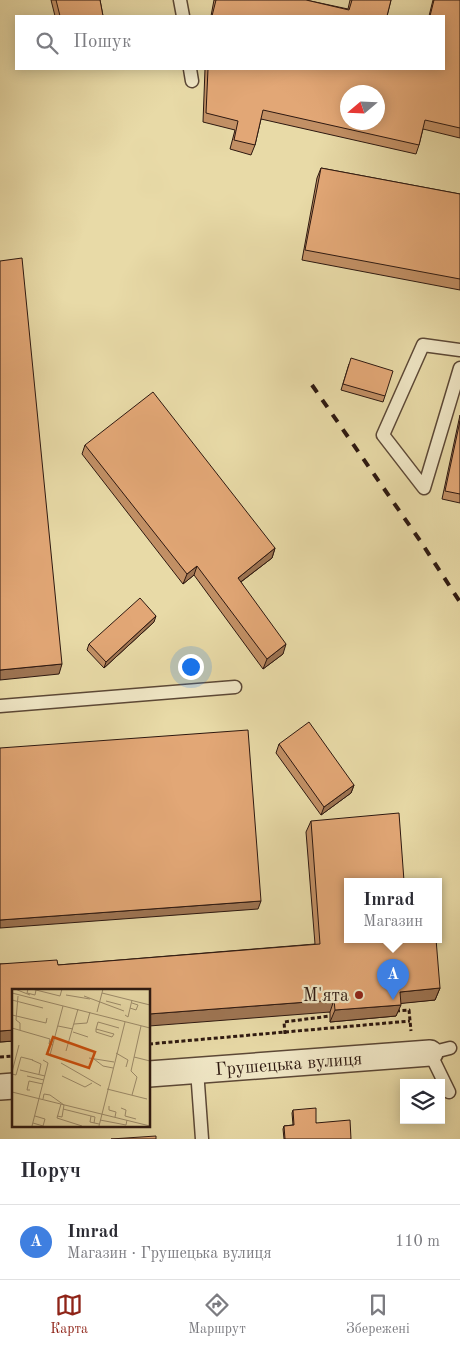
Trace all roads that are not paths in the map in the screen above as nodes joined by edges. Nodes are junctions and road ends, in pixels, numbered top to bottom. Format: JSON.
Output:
{"nodes":[{"id":1,"x":180,"y":0,"type":"edge"},
{"id":2,"x":182,"y":15,"type":"edge"},
{"id":3,"x":460,"y":350,"type":"edge"},
{"id":4,"x":460,"y":368,"type":"edge"},
{"id":5,"x":235,"y":687,"type":"dead end"},
{"id":6,"x":0,"y":706,"type":"edge"},
{"id":7,"x":440,"y":1050,"type":"joint"},
{"id":8,"x":197,"y":1070,"type":"junction"},
{"id":9,"x":150,"y":1074,"type":"edge"},
{"id":10,"x":449,"y":1092,"type":"dead end"},
{"id":11,"x":202,"y":1139,"type":"edge"}],
"edges":[{"from":1,"to":2,"type":"lane"},
{"from":3,"to":4,"type":"lane"},
{"from":5,"to":6,"type":"lane"},
{"from":7,"to":8,"type":"street","name":"Грушецька вулиця"},
{"from":7,"to":10,"type":"lane"},
{"from":8,"to":9,"type":"street","name":"Грушецька вулиця"},
{"from":8,"to":11,"type":"lane"}]}
